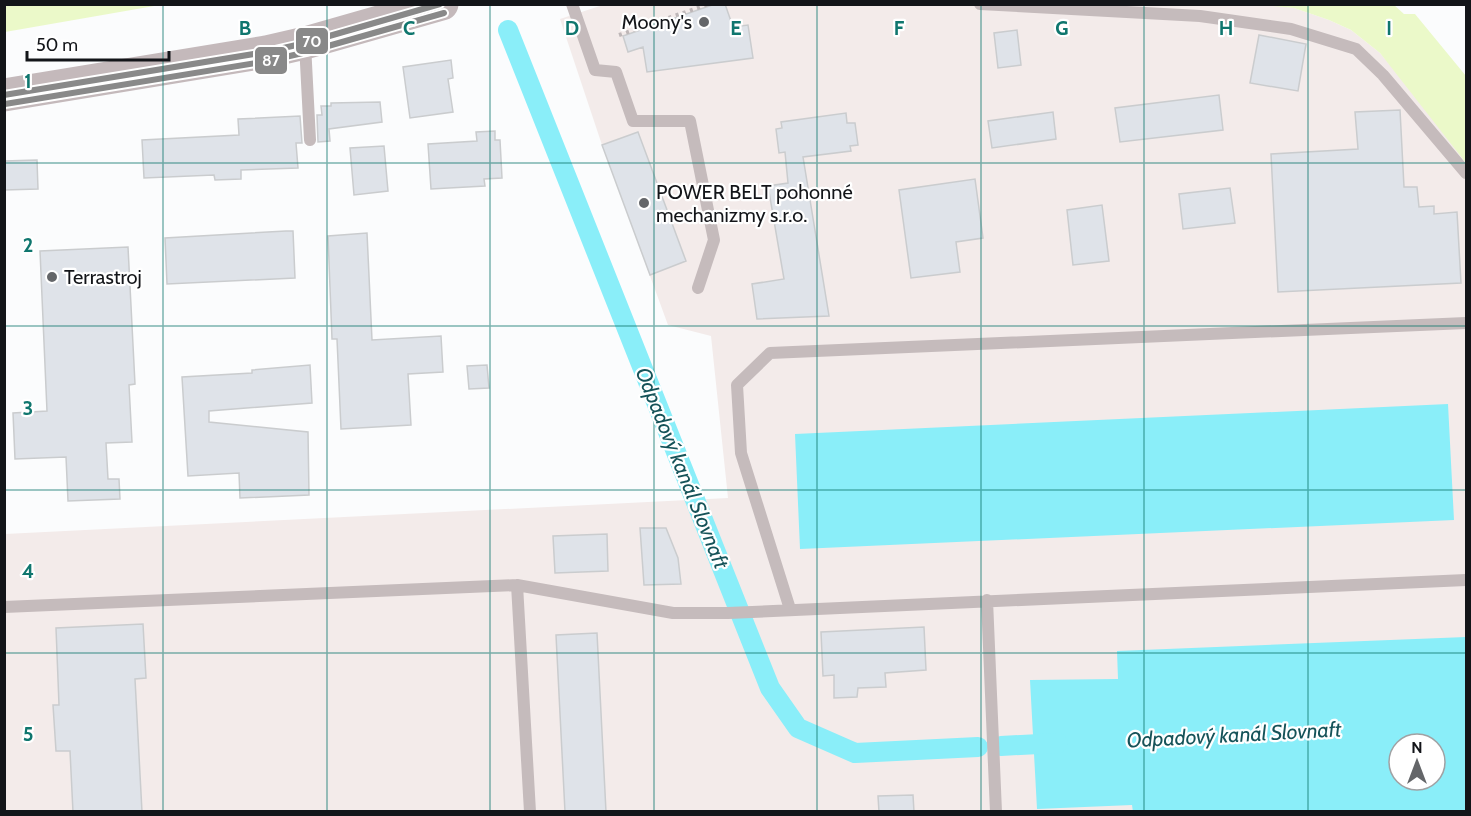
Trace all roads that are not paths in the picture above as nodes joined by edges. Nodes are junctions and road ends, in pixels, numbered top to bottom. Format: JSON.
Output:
{"nodes":[{"id":1,"x":442,"y":4,"type":"edge"},
{"id":2,"x":572,"y":4,"type":"edge"},
{"id":3,"x":980,"y":4,"type":"edge"},
{"id":4,"x":305,"y":43,"type":"junction"},
{"id":5,"x":4,"y":95,"type":"edge"},
{"id":6,"x":310,"y":140,"type":"dead end"},
{"id":7,"x":1467,"y":173,"type":"edge"},
{"id":8,"x":698,"y":288,"type":"dead end"},
{"id":9,"x":1467,"y":323,"type":"edge"},
{"id":10,"x":1467,"y":580,"type":"edge"},
{"id":11,"x":517,"y":585,"type":"junction"},
{"id":12,"x":987,"y":600,"type":"junction"},
{"id":13,"x":4,"y":607,"type":"edge"},
{"id":14,"x":790,"y":609,"type":"junction"},
{"id":15,"x":530,"y":812,"type":"edge"},
{"id":16,"x":996,"y":812,"type":"edge"}],
"edges":[{"from":1,"to":4,"type":"main road"},
{"from":2,"to":8,"type":"lane"},
{"from":3,"to":7,"type":"lane"},
{"from":4,"to":5,"type":"main road"},
{"from":4,"to":6,"type":"lane"},
{"from":9,"to":14,"type":"lane"},
{"from":10,"to":12,"type":"lane"},
{"from":11,"to":13,"type":"lane"},
{"from":11,"to":14,"type":"lane"},
{"from":11,"to":15,"type":"lane"},
{"from":12,"to":14,"type":"lane"},
{"from":12,"to":16,"type":"lane"}]}
